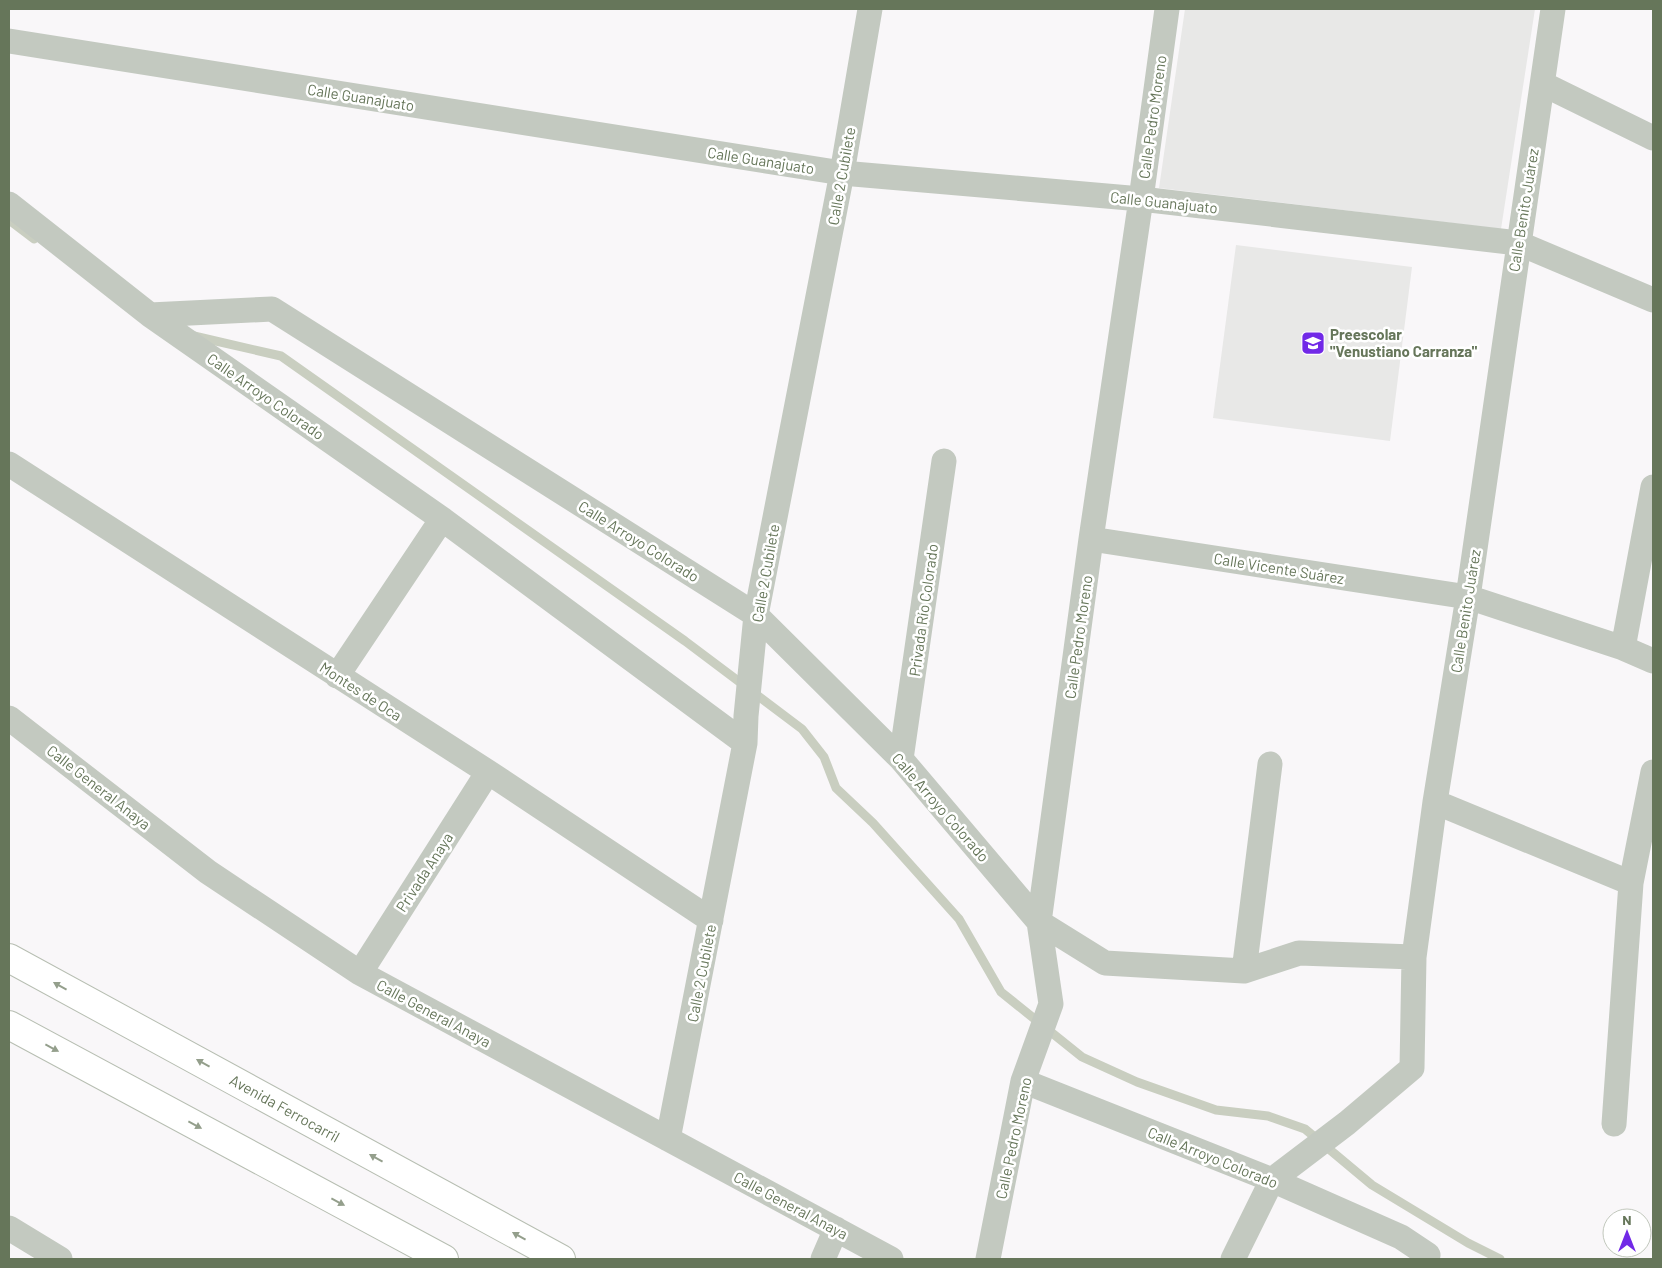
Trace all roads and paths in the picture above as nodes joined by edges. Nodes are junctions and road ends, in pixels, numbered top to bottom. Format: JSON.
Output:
{"nodes":[{"id":1,"x":870,"y":9,"type":"edge"},
{"id":2,"x":1167,"y":9,"type":"edge"},
{"id":3,"x":1553,"y":9,"type":"edge"},
{"id":4,"x":9,"y":41,"type":"edge"},
{"id":5,"x":1543,"y":84,"type":"junction"},
{"id":6,"x":1653,"y":138,"type":"edge"},
{"id":7,"x":842,"y":173,"type":"junction"},
{"id":8,"x":1141,"y":199,"type":"junction"},
{"id":9,"x":9,"y":204,"type":"edge"},
{"id":10,"x":1518,"y":243,"type":"junction"},
{"id":11,"x":1653,"y":300,"type":"edge"},
{"id":12,"x":150,"y":316,"type":"junction"},
{"id":13,"x":944,"y":461,"type":"dead end"},
{"id":14,"x":9,"y":464,"type":"edge"},
{"id":15,"x":1653,"y":487,"type":"edge"},
{"id":16,"x":442,"y":519,"type":"junction"},
{"id":17,"x":1091,"y":539,"type":"junction"},
{"id":18,"x":1468,"y":598,"type":"junction"},
{"id":19,"x":756,"y":615,"type":"junction"},
{"id":20,"x":1623,"y":648,"type":"junction"},
{"id":21,"x":1653,"y":661,"type":"edge"},
{"id":22,"x":337,"y":676,"type":"junction"},
{"id":23,"x":9,"y":718,"type":"edge"},
{"id":24,"x":745,"y":743,"type":"junction"},
{"id":25,"x":901,"y":758,"type":"junction"},
{"id":26,"x":1270,"y":764,"type":"dead end"},
{"id":27,"x":488,"y":772,"type":"junction"},
{"id":28,"x":1653,"y":772,"type":"edge"},
{"id":29,"x":1435,"y":802,"type":"junction"},
{"id":30,"x":1631,"y":883,"type":"junction"},
{"id":31,"x":712,"y":920,"type":"junction"},
{"id":32,"x":1040,"y":922,"type":"junction"},
{"id":33,"x":1414,"y":957,"type":"junction"},
{"id":34,"x":9,"y":958,"type":"edge"},
{"id":35,"x":1244,"y":971,"type":"junction"},
{"id":36,"x":360,"y":972,"type":"junction"},
{"id":37,"x":9,"y":1025,"type":"edge"},
{"id":38,"x":1023,"y":1081,"type":"junction"},
{"id":39,"x":1614,"y":1124,"type":"dead end"},
{"id":40,"x":668,"y":1139,"type":"junction"},
{"id":41,"x":1272,"y":1180,"type":"junction"},
{"id":42,"x":9,"y":1228,"type":"edge"},
{"id":43,"x":836,"y":1230,"type":"junction"},
{"id":44,"x":1430,"y":1258,"type":"edge"},
{"id":45,"x":60,"y":1259,"type":"edge"},
{"id":46,"x":444,"y":1259,"type":"edge"},
{"id":47,"x":562,"y":1259,"type":"edge"},
{"id":48,"x":823,"y":1259,"type":"edge"},
{"id":49,"x":891,"y":1259,"type":"edge"},
{"id":50,"x":988,"y":1259,"type":"edge"},
{"id":51,"x":1233,"y":1259,"type":"edge"}],
"edges":[{"from":1,"to":7,"type":"street","name":"Calle 2 Cubilete"},
{"from":2,"to":8,"type":"street","name":"Calle Pedro Moreno"},
{"from":3,"to":5,"type":"street","name":"Calle Benito Juárez"},
{"from":4,"to":7,"type":"street","name":"Calle Guanajuato"},
{"from":5,"to":6,"type":"street"},
{"from":5,"to":10,"type":"street","name":"Calle Benito Juárez"},
{"from":7,"to":8,"type":"street","name":"Calle Guanajuato"},
{"from":7,"to":19,"type":"street","name":"Calle 2 Cubilete"},
{"from":8,"to":10,"type":"street","name":"Calle Guanajuato"},
{"from":8,"to":17,"type":"street","name":"Calle Pedro Moreno"},
{"from":9,"to":12,"type":"street","name":"Calle Arroyo Colorado"},
{"from":10,"to":11,"type":"street","name":"Calle Guanajuato"},
{"from":10,"to":18,"type":"street","name":"Calle Benito Juárez"},
{"from":12,"to":16,"type":"street","name":"Calle Arroyo Colorado"},
{"from":12,"to":19,"type":"street","name":"Calle Arroyo Colorado"},
{"from":13,"to":25,"type":"street","name":"Privada Río Colorado"},
{"from":14,"to":22,"type":"street","name":"Montes de Oca"},
{"from":15,"to":20,"type":"street"},
{"from":16,"to":22,"type":"street"},
{"from":16,"to":24,"type":"street","name":"Calle Arroyo Colorado"},
{"from":17,"to":18,"type":"street","name":"Calle Vicente Suárez"},
{"from":17,"to":32,"type":"street","name":"Calle Pedro Moreno"},
{"from":18,"to":20,"type":"street","name":"Calle Vicente Suárez"},
{"from":18,"to":29,"type":"street","name":"Calle Benito Juárez"},
{"from":19,"to":24,"type":"street","name":"Calle 2 Cubilete"},
{"from":19,"to":25,"type":"street","name":"Calle Arroyo Colorado"},
{"from":20,"to":21,"type":"street","name":"Calle Vicente Suárez"},
{"from":22,"to":27,"type":"street","name":"Montes de Oca"},
{"from":23,"to":36,"type":"street","name":"Calle General Anaya"},
{"from":24,"to":31,"type":"street","name":"Calle 2 Cubilete"},
{"from":25,"to":32,"type":"street","name":"Calle Arroyo Colorado"},
{"from":26,"to":35,"type":"street"},
{"from":27,"to":31,"type":"street","name":"Montes de Oca"},
{"from":27,"to":36,"type":"street","name":"Privada Anaya"},
{"from":28,"to":30,"type":"street"},
{"from":29,"to":30,"type":"street"},
{"from":29,"to":33,"type":"street","name":"Calle Benito Juárez"},
{"from":30,"to":39,"type":"street"},
{"from":31,"to":40,"type":"street","name":"Calle 2 Cubilete"},
{"from":32,"to":35,"type":"street","name":"Calle Arroyo Colorado"},
{"from":32,"to":38,"type":"street","name":"Calle Pedro Moreno"},
{"from":33,"to":35,"type":"street"},
{"from":33,"to":41,"type":"street","name":"Calle Benito Juárez"},
{"from":47,"to":34,"type":"street","name":"Avenida Ferrocarril","one_way":true},
{"from":36,"to":40,"type":"street","name":"Calle General Anaya"},
{"from":37,"to":46,"type":"street","one_way":true},
{"from":38,"to":41,"type":"street","name":"Calle Arroyo Colorado"},
{"from":38,"to":50,"type":"street","name":"Calle Pedro Moreno"},
{"from":40,"to":43,"type":"street","name":"Calle General Anaya"},
{"from":41,"to":44,"type":"street","name":"Calle Arroyo Colorado"},
{"from":41,"to":51,"type":"street"},
{"from":42,"to":45,"type":"street"},
{"from":43,"to":48,"type":"street"},
{"from":43,"to":49,"type":"street","name":"Calle General Anaya"}]}
